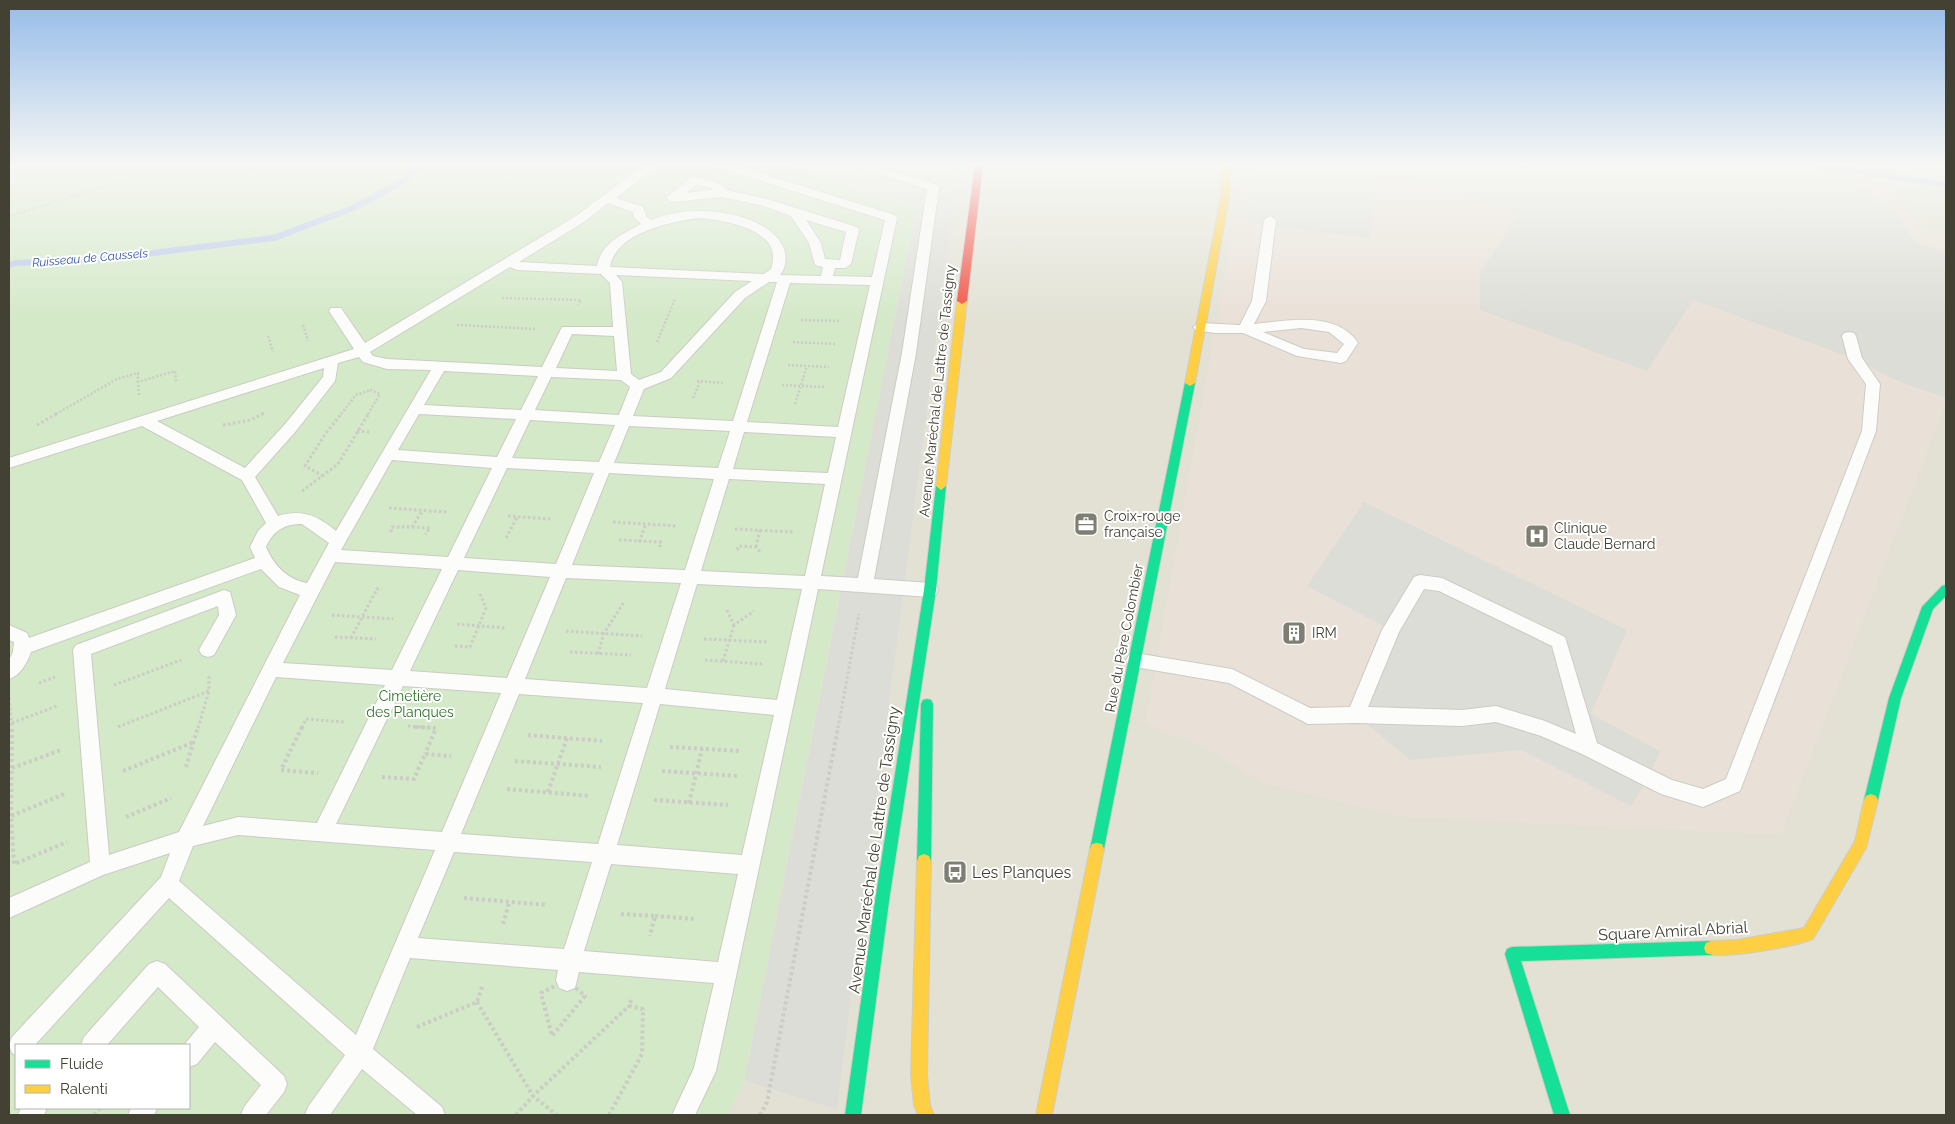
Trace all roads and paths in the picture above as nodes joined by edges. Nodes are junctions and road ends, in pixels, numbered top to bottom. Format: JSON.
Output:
{"nodes":[{"id":1,"x":582,"y":217,"type":"edge"},
{"id":2,"x":641,"y":217,"type":"edge"},
{"id":3,"x":677,"y":217,"type":"edge"},
{"id":4,"x":728,"y":217,"type":"edge"},
{"id":5,"x":745,"y":217,"type":"edge"},
{"id":6,"x":798,"y":217,"type":"edge"},
{"id":7,"x":810,"y":217,"type":"edge"},
{"id":8,"x":889,"y":217,"type":"edge"},
{"id":9,"x":929,"y":217,"type":"edge"},
{"id":10,"x":971,"y":217,"type":"edge"},
{"id":11,"x":1221,"y":217,"type":"edge"},
{"id":12,"x":1270,"y":220,"type":"dead end"},
{"id":13,"x":741,"y":221,"type":"junction"},
{"id":14,"x":649,"y":225,"type":"junction"},
{"id":15,"x":510,"y":262,"type":"junction"},
{"id":16,"x":830,"y":264,"type":"junction"},
{"id":17,"x":603,"y":269,"type":"junction"},
{"id":18,"x":686,"y":273,"type":"junction"},
{"id":19,"x":764,"y":278,"type":"junction"},
{"id":20,"x":785,"y":278,"type":"junction"},
{"id":21,"x":826,"y":279,"type":"junction"},
{"id":22,"x":877,"y":281,"type":"junction"},
{"id":23,"x":464,"y":289,"type":"junction"},
{"id":24,"x":775,"y":309,"type":"junction"},
{"id":25,"x":336,"y":311,"type":"dead end"},
{"id":26,"x":844,"y":322,"type":"dead end"},
{"id":27,"x":1200,"y":327,"type":"junction"},
{"id":28,"x":1245,"y":329,"type":"junction"},
{"id":29,"x":567,"y":330,"type":"junction"},
{"id":30,"x":620,"y":332,"type":"junction"},
{"id":31,"x":1849,"y":336,"type":"dead end"},
{"id":32,"x":362,"y":351,"type":"junction"},
{"id":33,"x":331,"y":362,"type":"junction"},
{"id":34,"x":387,"y":364,"type":"junction"},
{"id":35,"x":785,"y":364,"type":"dead end"},
{"id":36,"x":440,"y":366,"type":"junction"},
{"id":37,"x":807,"y":366,"type":"junction"},
{"id":38,"x":830,"y":367,"type":"dead end"},
{"id":39,"x":548,"y":372,"type":"junction"},
{"id":40,"x":631,"y":381,"type":"junction"},
{"id":41,"x":138,"y":382,"type":"dead end"},
{"id":42,"x":700,"y":382,"type":"dead end"},
{"id":43,"x":371,"y":390,"type":"junction"},
{"id":44,"x":693,"y":399,"type":"dead end"},
{"id":45,"x":795,"y":405,"type":"dead end"},
{"id":46,"x":414,"y":409,"type":"junction"},
{"id":47,"x":268,"y":411,"type":"dead end"},
{"id":48,"x":527,"y":415,"type":"junction"},
{"id":49,"x":623,"y":420,"type":"junction"},
{"id":50,"x":144,"y":421,"type":"junction"},
{"id":51,"x":44,"y":426,"type":"dead end"},
{"id":52,"x":218,"y":426,"type":"dead end"},
{"id":53,"x":738,"y":426,"type":"junction"},
{"id":54,"x":844,"y":432,"type":"junction"},
{"id":55,"x":388,"y":454,"type":"junction"},
{"id":56,"x":503,"y":462,"type":"junction"},
{"id":57,"x":9,"y":463,"type":"edge"},
{"id":58,"x":604,"y":467,"type":"junction"},
{"id":59,"x":724,"y":474,"type":"junction"},
{"id":60,"x":247,"y":476,"type":"junction"},
{"id":61,"x":323,"y":476,"type":"junction"},
{"id":62,"x":834,"y":479,"type":"junction"},
{"id":63,"x":422,"y":510,"type":"dead end"},
{"id":64,"x":517,"y":516,"type":"dead end"},
{"id":65,"x":272,"y":520,"type":"junction"},
{"id":66,"x":646,"y":524,"type":"dead end"},
{"id":67,"x":412,"y":527,"type":"junction"},
{"id":68,"x":760,"y":530,"type":"dead end"},
{"id":69,"x":423,"y":537,"type":"dead end"},
{"id":70,"x":390,"y":538,"type":"dead end"},
{"id":71,"x":619,"y":540,"type":"dead end"},
{"id":72,"x":505,"y":541,"type":"dead end"},
{"id":73,"x":639,"y":542,"type":"junction"},
{"id":74,"x":756,"y":547,"type":"dead end"},
{"id":75,"x":334,"y":548,"type":"junction"},
{"id":76,"x":658,"y":552,"type":"dead end"},
{"id":77,"x":264,"y":561,"type":"junction"},
{"id":78,"x":453,"y":565,"type":"junction"},
{"id":79,"x":561,"y":571,"type":"junction"},
{"id":80,"x":691,"y":578,"type":"junction"},
{"id":81,"x":811,"y":584,"type":"junction"},
{"id":82,"x":865,"y":585,"type":"junction"},
{"id":83,"x":386,"y":589,"type":"dead end"},
{"id":84,"x":1946,"y":589,"type":"edge"},
{"id":85,"x":311,"y":590,"type":"junction"},
{"id":86,"x":930,"y":590,"type":"junction"},
{"id":87,"x":480,"y":593,"type":"dead end"},
{"id":88,"x":632,"y":602,"type":"dead end"},
{"id":89,"x":727,"y":610,"type":"dead end"},
{"id":90,"x":754,"y":611,"type":"dead end"},
{"id":91,"x":734,"y":625,"type":"junction"},
{"id":92,"x":9,"y":632,"type":"edge"},
{"id":93,"x":335,"y":637,"type":"dead end"},
{"id":94,"x":351,"y":638,"type":"junction"},
{"id":95,"x":376,"y":639,"type":"dead end"},
{"id":96,"x":455,"y":646,"type":"dead end"},
{"id":97,"x":24,"y":647,"type":"junction"},
{"id":98,"x":208,"y":650,"type":"joint"},
{"id":99,"x":570,"y":652,"type":"dead end"},
{"id":100,"x":598,"y":654,"type":"junction"},
{"id":101,"x":631,"y":655,"type":"dead end"},
{"id":102,"x":705,"y":660,"type":"dead end"},
{"id":103,"x":1135,"y":660,"type":"junction"},
{"id":104,"x":723,"y":661,"type":"junction"},
{"id":105,"x":762,"y":664,"type":"dead end"},
{"id":106,"x":83,"y":666,"type":"junction"},
{"id":107,"x":270,"y":669,"type":"junction"},
{"id":108,"x":9,"y":672,"type":"edge"},
{"id":109,"x":397,"y":678,"type":"junction"},
{"id":110,"x":37,"y":684,"type":"dead end"},
{"id":111,"x":513,"y":686,"type":"junction"},
{"id":112,"x":209,"y":691,"type":"junction"},
{"id":113,"x":9,"y":694,"type":"edge"},
{"id":114,"x":654,"y":696,"type":"junction"},
{"id":115,"x":784,"y":708,"type":"junction"},
{"id":116,"x":1356,"y":715,"type":"junction"},
{"id":117,"x":528,"y":735,"type":"dead end"},
{"id":118,"x":567,"y":738,"type":"junction"},
{"id":119,"x":89,"y":739,"type":"junction"},
{"id":120,"x":602,"y":741,"type":"dead end"},
{"id":121,"x":194,"y":742,"type":"dead end"},
{"id":122,"x":660,"y":746,"type":"dead end"},
{"id":123,"x":1589,"y":748,"type":"junction"},
{"id":124,"x":702,"y":749,"type":"junction"},
{"id":125,"x":742,"y":751,"type":"dead end"},
{"id":126,"x":12,"y":768,"type":"junction"},
{"id":127,"x":507,"y":789,"type":"dead end"},
{"id":128,"x":548,"y":792,"type":"junction"},
{"id":129,"x":593,"y":796,"type":"dead end"},
{"id":130,"x":647,"y":800,"type":"dead end"},
{"id":131,"x":689,"y":804,"type":"junction"},
{"id":132,"x":728,"y":805,"type":"dead end"},
{"id":133,"x":11,"y":816,"type":"dead end"},
{"id":134,"x":322,"y":833,"type":"junction"},
{"id":135,"x":186,"y":839,"type":"junction"},
{"id":136,"x":448,"y":842,"type":"junction"},
{"id":137,"x":605,"y":854,"type":"junction"},
{"id":138,"x":750,"y":866,"type":"junction"},
{"id":139,"x":100,"y":867,"type":"junction"},
{"id":140,"x":168,"y":884,"type":"junction"},
{"id":141,"x":464,"y":898,"type":"dead end"},
{"id":142,"x":547,"y":905,"type":"dead end"},
{"id":143,"x":9,"y":908,"type":"edge"},
{"id":144,"x":621,"y":914,"type":"dead end"},
{"id":145,"x":656,"y":916,"type":"junction"},
{"id":146,"x":697,"y":919,"type":"dead end"},
{"id":147,"x":404,"y":947,"type":"junction"},
{"id":148,"x":642,"y":966,"type":"junction"},
{"id":149,"x":569,"y":970,"type":"junction"},
{"id":150,"x":726,"y":973,"type":"junction"},
{"id":151,"x":477,"y":1002,"type":"dead end"},
{"id":152,"x":629,"y":1006,"type":"junction"},
{"id":153,"x":214,"y":1026,"type":"junction"},
{"id":154,"x":21,"y":1044,"type":"edge"},
{"id":155,"x":93,"y":1044,"type":"edge"},
{"id":156,"x":360,"y":1053,"type":"junction"},
{"id":157,"x":190,"y":1055,"type":"edge"},
{"id":158,"x":533,"y":1096,"type":"junction"},
{"id":159,"x":252,"y":1115,"type":"edge"},
{"id":160,"x":316,"y":1115,"type":"edge"},
{"id":161,"x":434,"y":1115,"type":"edge"},
{"id":162,"x":516,"y":1115,"type":"edge"},
{"id":163,"x":557,"y":1115,"type":"edge"},
{"id":164,"x":608,"y":1115,"type":"edge"},
{"id":165,"x":683,"y":1115,"type":"edge"},
{"id":166,"x":760,"y":1115,"type":"edge"},
{"id":167,"x":853,"y":1115,"type":"edge"},
{"id":168,"x":926,"y":1115,"type":"edge"},
{"id":169,"x":1044,"y":1115,"type":"edge"},
{"id":170,"x":1562,"y":1115,"type":"edge"}],
"edges":[{"from":1,"to":15,"type":"lane"},
{"from":2,"to":14,"type":"lane"},
{"from":3,"to":14,"type":"lane"},
{"from":4,"to":13,"type":"lane"},
{"from":5,"to":13,"type":"lane"},
{"from":6,"to":16,"type":"lane"},
{"from":7,"to":16,"type":"lane"},
{"from":8,"to":22,"type":"lane"},
{"from":9,"to":82,"type":"lane"},
{"from":10,"to":86,"type":"street","name":"Avenue Maréchal de Lattre de Tassigny"},
{"from":11,"to":27,"type":"street","name":"Rue du Père Colombier"},
{"from":12,"to":28,"type":"lane"},
{"from":13,"to":19,"type":"lane"},
{"from":14,"to":17,"type":"lane"},
{"from":15,"to":17,"type":"lane"},
{"from":15,"to":23,"type":"lane"},
{"from":16,"to":21,"type":"lane"},
{"from":17,"to":18,"type":"lane"},
{"from":17,"to":30,"type":"lane"},
{"from":18,"to":19,"type":"lane"},
{"from":18,"to":40,"type":"path"},
{"from":19,"to":20,"type":"lane"},
{"from":19,"to":40,"type":"lane"},
{"from":20,"to":21,"type":"lane"},
{"from":20,"to":24,"type":"lane"},
{"from":21,"to":22,"type":"lane"},
{"from":22,"to":54,"type":"lane"},
{"from":23,"to":29,"type":"path"},
{"from":23,"to":32,"type":"lane"},
{"from":24,"to":26,"type":"path"},
{"from":24,"to":53,"type":"lane"},
{"from":25,"to":32,"type":"lane"},
{"from":27,"to":28,"type":"lane"},
{"from":27,"to":103,"type":"street","name":"Rue du Père Colombier"},
{"from":28,"to":28,"type":"lane"},
{"from":29,"to":30,"type":"lane"},
{"from":29,"to":39,"type":"lane"},
{"from":30,"to":40,"type":"lane"},
{"from":31,"to":123,"type":"lane"},
{"from":32,"to":33,"type":"lane"},
{"from":32,"to":34,"type":"lane"},
{"from":33,"to":50,"type":"lane"},
{"from":33,"to":60,"type":"lane"},
{"from":34,"to":36,"type":"lane"},
{"from":34,"to":43,"type":"path"},
{"from":35,"to":37,"type":"path"},
{"from":36,"to":39,"type":"lane"},
{"from":36,"to":46,"type":"lane"},
{"from":37,"to":38,"type":"path"},
{"from":37,"to":45,"type":"path"},
{"from":39,"to":40,"type":"lane"},
{"from":39,"to":48,"type":"lane"},
{"from":40,"to":49,"type":"lane"},
{"from":41,"to":51,"type":"path"},
{"from":42,"to":44,"type":"path"},
{"from":43,"to":61,"type":"path"},
{"from":43,"to":61,"type":"path"},
{"from":46,"to":48,"type":"lane"},
{"from":46,"to":55,"type":"lane"},
{"from":47,"to":52,"type":"path"},
{"from":48,"to":49,"type":"lane"},
{"from":48,"to":56,"type":"lane"},
{"from":49,"to":53,"type":"lane"},
{"from":49,"to":58,"type":"lane"},
{"from":50,"to":57,"type":"lane"},
{"from":50,"to":60,"type":"lane"},
{"from":53,"to":54,"type":"lane"},
{"from":53,"to":59,"type":"lane"},
{"from":54,"to":62,"type":"lane"},
{"from":55,"to":56,"type":"lane"},
{"from":55,"to":75,"type":"lane"},
{"from":56,"to":58,"type":"lane"},
{"from":56,"to":78,"type":"lane"},
{"from":58,"to":59,"type":"lane"},
{"from":58,"to":79,"type":"lane"},
{"from":59,"to":62,"type":"lane"},
{"from":59,"to":80,"type":"lane"},
{"from":60,"to":65,"type":"lane"},
{"from":61,"to":65,"type":"path"},
{"from":62,"to":81,"type":"lane"},
{"from":63,"to":67,"type":"path"},
{"from":64,"to":72,"type":"path"},
{"from":65,"to":75,"type":"lane"},
{"from":65,"to":77,"type":"lane"},
{"from":66,"to":73,"type":"path"},
{"from":67,"to":69,"type":"path"},
{"from":67,"to":70,"type":"path"},
{"from":68,"to":74,"type":"path"},
{"from":71,"to":73,"type":"path"},
{"from":73,"to":76,"type":"path"},
{"from":75,"to":78,"type":"lane"},
{"from":75,"to":85,"type":"lane"},
{"from":77,"to":85,"type":"lane"},
{"from":77,"to":97,"type":"lane"},
{"from":78,"to":79,"type":"lane"},
{"from":78,"to":109,"type":"lane"},
{"from":79,"to":80,"type":"lane"},
{"from":79,"to":111,"type":"lane"},
{"from":80,"to":81,"type":"lane"},
{"from":80,"to":114,"type":"lane"},
{"from":81,"to":82,"type":"lane"},
{"from":81,"to":115,"type":"lane"},
{"from":82,"to":86,"type":"lane"},
{"from":82,"to":166,"type":"path"},
{"from":83,"to":94,"type":"path"},
{"from":84,"to":170,"type":"street","name":"Square Amiral Abrial"},
{"from":85,"to":107,"type":"lane"},
{"from":86,"to":167,"type":"street","name":"Avenue Maréchal de Lattre de Tassigny"},
{"from":86,"to":168,"type":"street","name":"Avenue Maréchal de Lattre de Tassigny"},
{"from":87,"to":96,"type":"path"},
{"from":88,"to":100,"type":"path"},
{"from":89,"to":91,"type":"path"},
{"from":90,"to":91,"type":"path"},
{"from":91,"to":104,"type":"path"},
{"from":92,"to":97,"type":"lane"},
{"from":93,"to":94,"type":"path"},
{"from":94,"to":95,"type":"path"},
{"from":97,"to":108,"type":"lane"},
{"from":98,"to":106,"type":"lane"},
{"from":98,"to":112,"type":"path"},
{"from":99,"to":100,"type":"path"},
{"from":100,"to":101,"type":"path"},
{"from":102,"to":104,"type":"path"},
{"from":103,"to":116,"type":"lane"},
{"from":103,"to":169,"type":"street","name":"Rue du Père Colombier"},
{"from":104,"to":105,"type":"path"},
{"from":106,"to":110,"type":"path"},
{"from":106,"to":119,"type":"lane"},
{"from":107,"to":109,"type":"lane"},
{"from":107,"to":135,"type":"lane"},
{"from":109,"to":111,"type":"lane"},
{"from":109,"to":134,"type":"lane"},
{"from":111,"to":114,"type":"lane"},
{"from":111,"to":136,"type":"lane"},
{"from":112,"to":119,"type":"path"},
{"from":112,"to":121,"type":"path"},
{"from":113,"to":126,"type":"path"},
{"from":114,"to":115,"type":"lane"},
{"from":114,"to":137,"type":"lane"},
{"from":115,"to":138,"type":"lane"},
{"from":116,"to":123,"type":"lane"},
{"from":116,"to":123,"type":"lane"},
{"from":117,"to":118,"type":"path"},
{"from":118,"to":120,"type":"path"},
{"from":118,"to":128,"type":"path"},
{"from":119,"to":126,"type":"path"},
{"from":119,"to":139,"type":"lane"},
{"from":122,"to":124,"type":"path"},
{"from":124,"to":125,"type":"path"},
{"from":124,"to":131,"type":"path"},
{"from":126,"to":133,"type":"path"},
{"from":127,"to":128,"type":"path"},
{"from":128,"to":129,"type":"path"},
{"from":130,"to":131,"type":"path"},
{"from":131,"to":132,"type":"path"},
{"from":134,"to":135,"type":"lane"},
{"from":134,"to":136,"type":"lane"},
{"from":135,"to":139,"type":"lane"},
{"from":135,"to":140,"type":"lane"},
{"from":136,"to":137,"type":"lane"},
{"from":136,"to":147,"type":"lane"},
{"from":137,"to":138,"type":"lane"},
{"from":137,"to":149,"type":"lane"},
{"from":138,"to":150,"type":"lane"},
{"from":139,"to":143,"type":"lane"},
{"from":140,"to":154,"type":"lane"},
{"from":140,"to":156,"type":"lane"},
{"from":141,"to":142,"type":"path"},
{"from":144,"to":145,"type":"path"},
{"from":145,"to":146,"type":"path"},
{"from":145,"to":148,"type":"path"},
{"from":147,"to":149,"type":"lane"},
{"from":147,"to":156,"type":"lane"},
{"from":148,"to":149,"type":"lane"},
{"from":148,"to":150,"type":"lane"},
{"from":148,"to":152,"type":"path"},
{"from":150,"to":165,"type":"lane"},
{"from":151,"to":158,"type":"path"},
{"from":152,"to":158,"type":"path"},
{"from":152,"to":164,"type":"path"},
{"from":153,"to":155,"type":"lane"},
{"from":153,"to":157,"type":"lane"},
{"from":153,"to":159,"type":"lane"},
{"from":156,"to":160,"type":"lane"},
{"from":156,"to":161,"type":"lane"},
{"from":158,"to":162,"type":"path"},
{"from":158,"to":163,"type":"path"}]}
